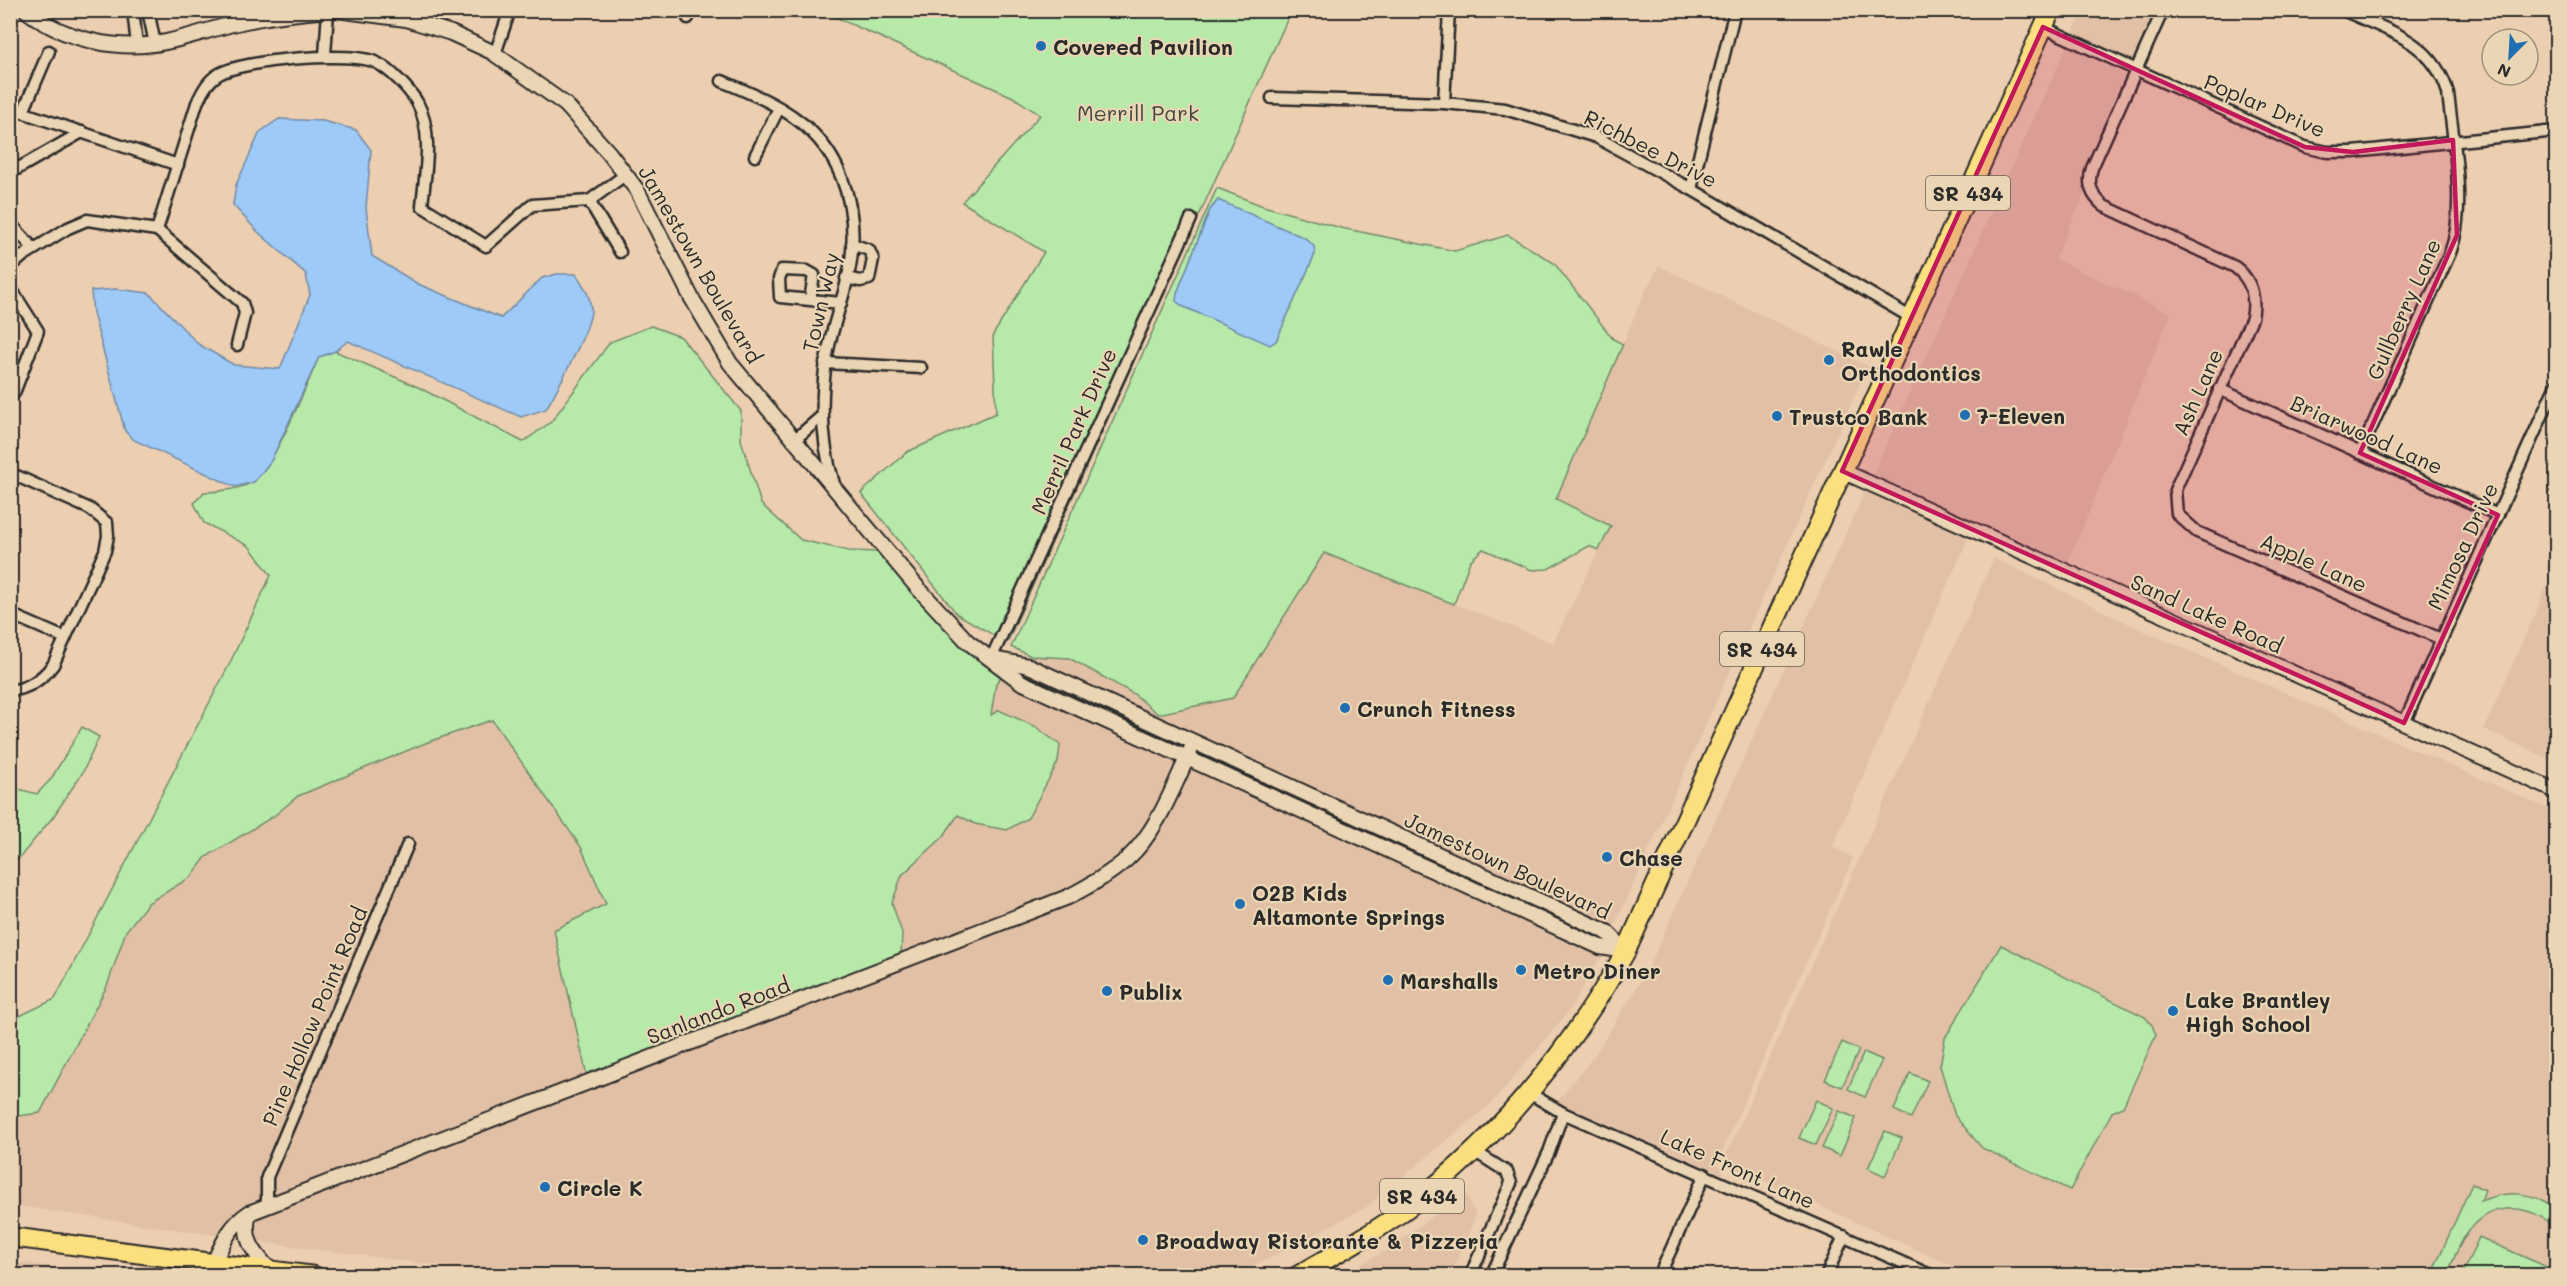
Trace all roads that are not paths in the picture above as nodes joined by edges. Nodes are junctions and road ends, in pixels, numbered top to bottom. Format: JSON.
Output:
{"nodes":[{"id":1,"x":26,"y":10,"type":"edge"},
{"id":2,"x":134,"y":10,"type":"edge"},
{"id":3,"x":148,"y":10,"type":"edge"},
{"id":4,"x":335,"y":10,"type":"edge"},
{"id":5,"x":510,"y":10,"type":"edge"},
{"id":6,"x":1449,"y":10,"type":"edge"},
{"id":7,"x":1735,"y":10,"type":"edge"},
{"id":8,"x":2163,"y":10,"type":"edge"},
{"id":9,"x":2343,"y":10,"type":"edge"},
{"id":10,"x":328,"y":11,"type":"edge"},
{"id":11,"x":2047,"y":19,"type":"edge"},
{"id":12,"x":155,"y":44,"type":"junction"},
{"id":13,"x":137,"y":45,"type":"junction"},
{"id":14,"x":49,"y":51,"type":"dead end"},
{"id":15,"x":495,"y":54,"type":"junction"},
{"id":16,"x":325,"y":55,"type":"junction"},
{"id":17,"x":2137,"y":69,"type":"junction"},
{"id":18,"x":722,"y":81,"type":"dead end"},
{"id":19,"x":1272,"y":98,"type":"dead end"},
{"id":20,"x":1444,"y":103,"type":"junction"},
{"id":21,"x":10,"y":108,"type":"edge"},
{"id":22,"x":779,"y":108,"type":"junction"},
{"id":23,"x":23,"y":112,"type":"junction"},
{"id":24,"x":2556,"y":131,"type":"edge"},
{"id":25,"x":82,"y":132,"type":"junction"},
{"id":26,"x":2453,"y":140,"type":"junction"},
{"id":27,"x":755,"y":156,"type":"dead end"},
{"id":28,"x":178,"y":165,"type":"junction"},
{"id":29,"x":10,"y":172,"type":"edge"},
{"id":30,"x":625,"y":175,"type":"junction"},
{"id":31,"x":1691,"y":189,"type":"junction"},
{"id":32,"x":590,"y":201,"type":"junction"},
{"id":33,"x":1191,"y":219,"type":"dead end"},
{"id":34,"x":10,"y":223,"type":"edge"},
{"id":35,"x":157,"y":230,"type":"junction"},
{"id":36,"x":852,"y":244,"type":"junction"},
{"id":37,"x":34,"y":249,"type":"junction"},
{"id":38,"x":620,"y":252,"type":"dead end"},
{"id":39,"x":10,"y":267,"type":"edge"},
{"id":40,"x":846,"y":278,"type":"junction"},
{"id":41,"x":10,"y":287,"type":"edge"},
{"id":42,"x":810,"y":300,"type":"junction"},
{"id":43,"x":841,"y":303,"type":"junction"},
{"id":44,"x":1911,"y":318,"type":"junction"},
{"id":45,"x":237,"y":345,"type":"dead end"},
{"id":46,"x":825,"y":363,"type":"junction"},
{"id":47,"x":921,"y":368,"type":"dead end"},
{"id":48,"x":2556,"y":385,"type":"edge"},
{"id":49,"x":2219,"y":389,"type":"junction"},
{"id":50,"x":14,"y":393,"type":"dead end"},
{"id":51,"x":822,"y":416,"type":"junction"},
{"id":52,"x":793,"y":441,"type":"junction"},
{"id":53,"x":2360,"y":453,"type":"junction"},
{"id":54,"x":1842,"y":471,"type":"junction"},
{"id":55,"x":10,"y":473,"type":"edge"},
{"id":56,"x":836,"y":490,"type":"junction"},
{"id":57,"x":2177,"y":514,"type":"joint"},
{"id":58,"x":2498,"y":515,"type":"junction"},
{"id":59,"x":10,"y":614,"type":"edge"},
{"id":60,"x":65,"y":638,"type":"junction"},
{"id":61,"x":2441,"y":639,"type":"junction"},
{"id":62,"x":991,"y":659,"type":"junction"},
{"id":63,"x":10,"y":691,"type":"edge"},
{"id":64,"x":2404,"y":723,"type":"junction"},
{"id":65,"x":1194,"y":743,"type":"junction"},
{"id":66,"x":1187,"y":758,"type":"junction"},
{"id":67,"x":2556,"y":791,"type":"edge"},
{"id":68,"x":408,"y":844,"type":"dead end"},
{"id":69,"x":1626,"y":951,"type":"junction"},
{"id":70,"x":1529,"y":1093,"type":"junction"},
{"id":71,"x":1563,"y":1113,"type":"junction"},
{"id":72,"x":1474,"y":1151,"type":"junction"},
{"id":73,"x":1705,"y":1174,"type":"junction"},
{"id":74,"x":267,"y":1205,"type":"junction"},
{"id":75,"x":249,"y":1213,"type":"junction"},
{"id":76,"x":1844,"y":1236,"type":"junction"},
{"id":77,"x":10,"y":1237,"type":"edge"},
{"id":78,"x":214,"y":1262,"type":"junction"},
{"id":79,"x":270,"y":1269,"type":"junction"},
{"id":80,"x":314,"y":1275,"type":"edge"},
{"id":81,"x":1297,"y":1275,"type":"edge"},
{"id":82,"x":1470,"y":1275,"type":"edge"},
{"id":83,"x":1491,"y":1275,"type":"edge"},
{"id":84,"x":1659,"y":1275,"type":"edge"},
{"id":85,"x":1826,"y":1275,"type":"edge"},
{"id":86,"x":1933,"y":1275,"type":"edge"}],
"edges":[{"from":1,"to":13,"type":"street","name":"Jamestown Boulevard"},
{"from":2,"to":13,"type":"street"},
{"from":3,"to":12,"type":"street"},
{"from":4,"to":10,"type":"street","name":"Jamestown Boulevard"},
{"from":4,"to":15,"type":"street","name":"Jamestown Boulevard"},
{"from":5,"to":15,"type":"street"},
{"from":6,"to":20,"type":"street"},
{"from":7,"to":31,"type":"street"},
{"from":8,"to":17,"type":"street"},
{"from":9,"to":26,"type":"street","name":"Gullberry Lane"},
{"from":10,"to":12,"type":"street","name":"Jamestown Boulevard"},
{"from":10,"to":16,"type":"street"},
{"from":11,"to":17,"type":"street","name":"Poplar Drive"},
{"from":11,"to":44,"type":"main road","number":"SR 434"},
{"from":12,"to":13,"type":"street","name":"Jamestown Boulevard"},
{"from":14,"to":23,"type":"street"},
{"from":15,"to":30,"type":"street","name":"Jamestown Boulevard"},
{"from":16,"to":28,"type":"street"},
{"from":16,"to":32,"type":"street"},
{"from":17,"to":26,"type":"street","name":"Poplar Drive"},
{"from":17,"to":49,"type":"street","name":"Ash Lane"},
{"from":18,"to":22,"type":"street","name":"Town Way"},
{"from":19,"to":20,"type":"street","name":"Richbee Drive"},
{"from":20,"to":31,"type":"street","name":"Richbee Drive"},
{"from":21,"to":23,"type":"street"},
{"from":22,"to":27,"type":"street"},
{"from":22,"to":36,"type":"street","name":"Town Way"},
{"from":23,"to":25,"type":"street"},
{"from":24,"to":26,"type":"street","name":"Poplar Drive"},
{"from":25,"to":28,"type":"street"},
{"from":25,"to":29,"type":"street"},
{"from":26,"to":53,"type":"street","name":"Gullberry Lane"},
{"from":28,"to":35,"type":"street"},
{"from":30,"to":32,"type":"street"},
{"from":30,"to":52,"type":"street","name":"Jamestown Boulevard"},
{"from":31,"to":44,"type":"street","name":"Richbee Drive"},
{"from":32,"to":38,"type":"street"},
{"from":33,"to":62,"type":"street","name":"Merril Park Drive"},
{"from":34,"to":37,"type":"street"},
{"from":35,"to":37,"type":"street"},
{"from":35,"to":45,"type":"street"},
{"from":36,"to":40,"type":"street","name":"Town Way"},
{"from":36,"to":40,"type":"street"},
{"from":37,"to":39,"type":"street"},
{"from":40,"to":43,"type":"street","name":"Town Way"},
{"from":41,"to":50,"type":"street"},
{"from":42,"to":42,"type":"street"},
{"from":42,"to":43,"type":"street"},
{"from":43,"to":46,"type":"street","name":"Town Way"},
{"from":44,"to":54,"type":"main road","number":"SR 434"},
{"from":46,"to":47,"type":"street"},
{"from":46,"to":51,"type":"street","name":"Town Way"},
{"from":48,"to":58,"type":"street","name":"Mimosa Drive"},
{"from":49,"to":53,"type":"street","name":"Briarwood Lane"},
{"from":49,"to":57,"type":"street","name":"Ash Lane"},
{"from":51,"to":52,"type":"street"},
{"from":51,"to":56,"type":"street","name":"Town Way"},
{"from":52,"to":56,"type":"street","name":"Jamestown Boulevard"},
{"from":53,"to":58,"type":"street","name":"Briarwood Lane"},
{"from":54,"to":64,"type":"street","name":"Sand Lake Road"},
{"from":54,"to":69,"type":"main road","number":"SR 434"},
{"from":55,"to":60,"type":"street"},
{"from":56,"to":62,"type":"street","name":"Jamestown Boulevard"},
{"from":57,"to":61,"type":"street","name":"Apple Lane"},
{"from":58,"to":61,"type":"street","name":"Mimosa Drive"},
{"from":59,"to":60,"type":"street"},
{"from":60,"to":63,"type":"street"},
{"from":61,"to":64,"type":"street","name":"Mimosa Drive"},
{"from":62,"to":65,"type":"street","name":"Jamestown Boulevard"},
{"from":62,"to":66,"type":"street","name":"Jamestown Boulevard"},
{"from":64,"to":67,"type":"street","name":"Sand Lake Road"},
{"from":65,"to":66,"type":"street","name":"Sanlando Road"},
{"from":65,"to":69,"type":"street","name":"Jamestown Boulevard"},
{"from":66,"to":69,"type":"street","name":"Jamestown Boulevard"},
{"from":66,"to":74,"type":"street","name":"Sanlando Road"},
{"from":68,"to":74,"type":"street","name":"Pine Hollow Point Road"},
{"from":69,"to":70,"type":"main road","number":"SR 434"},
{"from":70,"to":71,"type":"street","name":"Lake Front Lane"},
{"from":70,"to":72,"type":"main road","number":"SR 434"},
{"from":71,"to":73,"type":"street","name":"Lake Front Lane"},
{"from":71,"to":83,"type":"street"},
{"from":72,"to":81,"type":"main road","number":"SR 434"},
{"from":72,"to":82,"type":"street"},
{"from":73,"to":76,"type":"street","name":"Lake Front Lane"},
{"from":73,"to":84,"type":"street"},
{"from":74,"to":75,"type":"street","name":"Sanlando Road"},
{"from":75,"to":78,"type":"street","name":"Sanlando Road"},
{"from":75,"to":79,"type":"street"},
{"from":76,"to":85,"type":"street"},
{"from":76,"to":86,"type":"street","name":"Lake Front Lane"},
{"from":77,"to":78,"type":"main road"},
{"from":78,"to":79,"type":"main road"},
{"from":79,"to":80,"type":"main road"}]}
